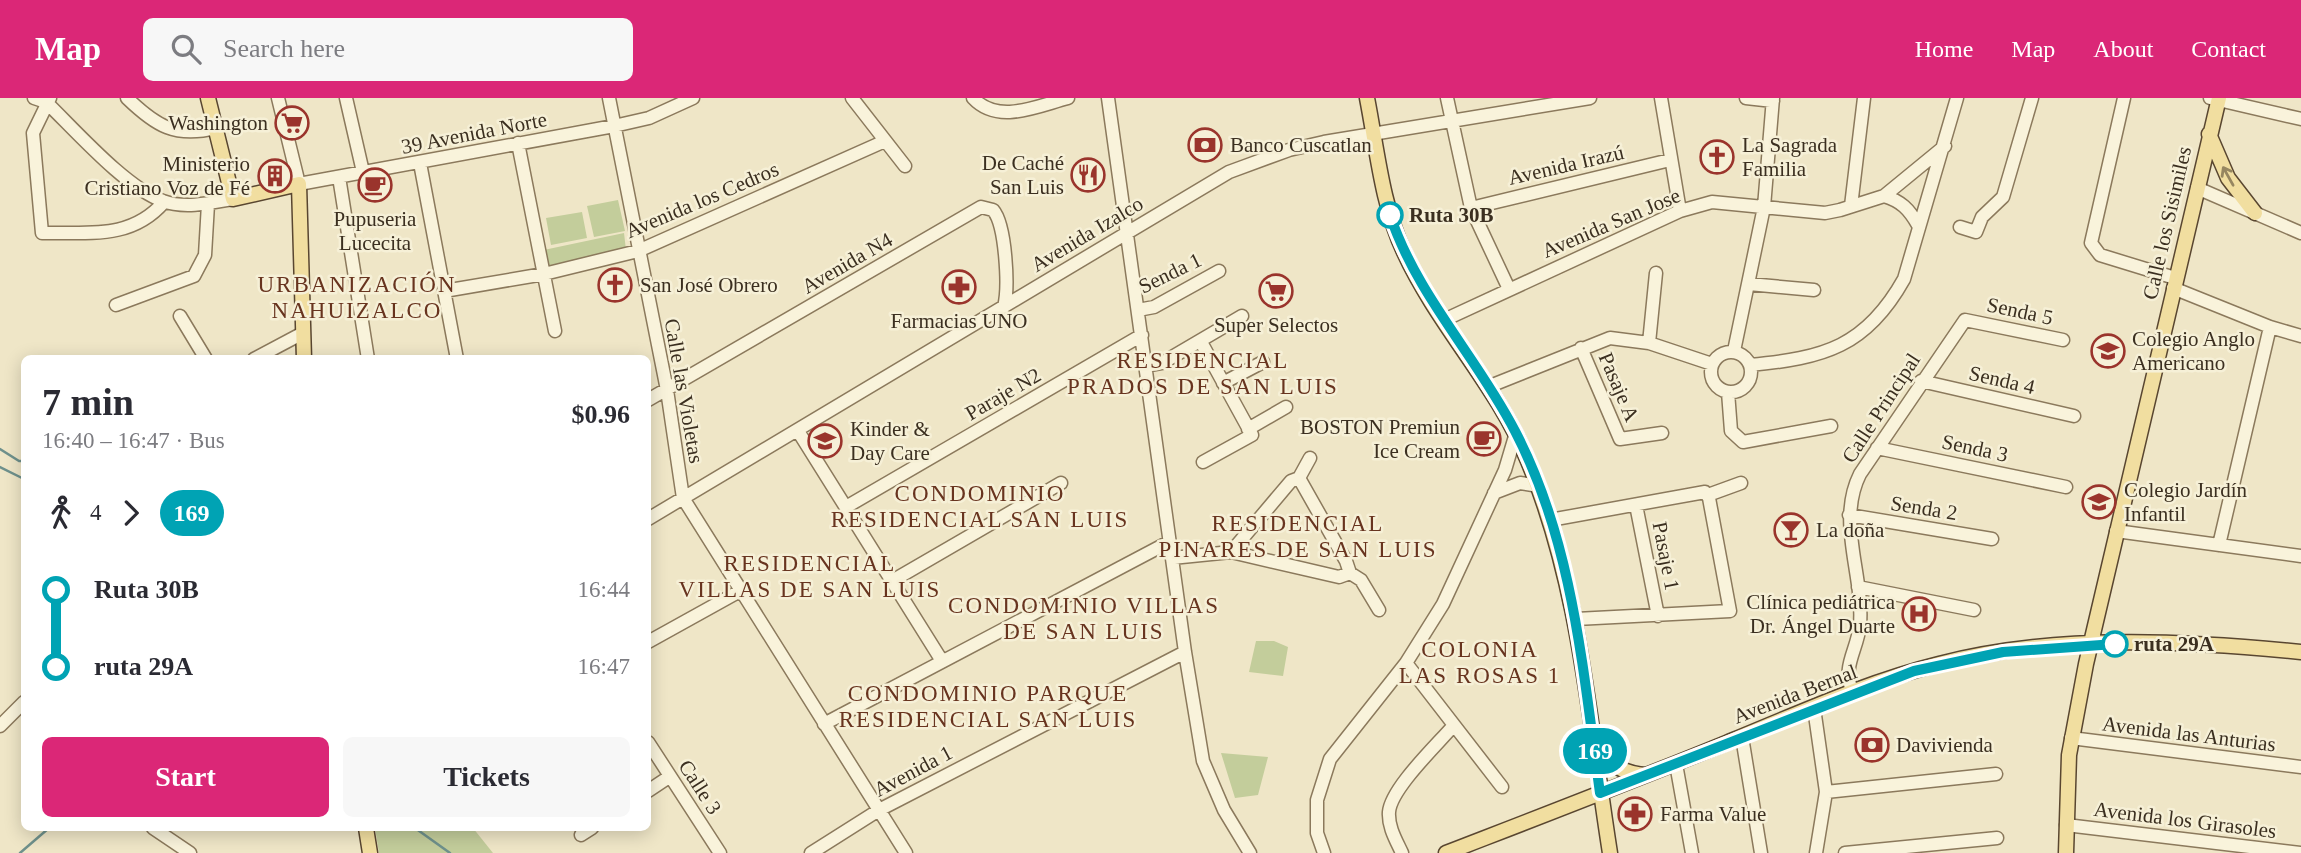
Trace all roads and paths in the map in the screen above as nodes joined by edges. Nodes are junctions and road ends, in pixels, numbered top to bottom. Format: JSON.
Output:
{"nodes":[{"id":1,"x":127,"y":98,"type":"edge"},
{"id":2,"x":208,"y":98,"type":"edge"},
{"id":3,"x":278,"y":98,"type":"edge"},
{"id":4,"x":346,"y":98,"type":"edge"},
{"id":5,"x":608,"y":98,"type":"edge"},
{"id":6,"x":693,"y":98,"type":"edge"},
{"id":7,"x":852,"y":98,"type":"edge"},
{"id":8,"x":973,"y":98,"type":"edge"},
{"id":9,"x":1068,"y":98,"type":"edge"},
{"id":10,"x":1108,"y":98,"type":"edge"},
{"id":11,"x":1367,"y":98,"type":"edge"},
{"id":12,"x":1447,"y":98,"type":"edge"},
{"id":13,"x":1590,"y":98,"type":"edge"},
{"id":14,"x":1661,"y":98,"type":"edge"},
{"id":15,"x":1746,"y":98,"type":"edge"},
{"id":16,"x":1864,"y":98,"type":"edge"},
{"id":17,"x":1957,"y":98,"type":"edge"},
{"id":18,"x":2032,"y":98,"type":"edge"},
{"id":19,"x":2124,"y":98,"type":"edge"},
{"id":20,"x":43,"y":99,"type":"edge"},
{"id":21,"x":1773,"y":99,"type":"edge"},
{"id":22,"x":2216,"y":99,"type":"edge"},
{"id":23,"x":2301,"y":119,"type":"edge"},
{"id":24,"x":1451,"y":121,"type":"junction"},
{"id":25,"x":614,"y":126,"type":"junction"},
{"id":26,"x":216,"y":128,"type":"junction"},
{"id":27,"x":1374,"y":134,"type":"junction"},
{"id":28,"x":2209,"y":134,"type":"junction"},
{"id":29,"x":885,"y":141,"type":"junction"},
{"id":30,"x":518,"y":143,"type":"junction"},
{"id":31,"x":1945,"y":146,"type":"junction"},
{"id":32,"x":1670,"y":160,"type":"junction"},
{"id":33,"x":420,"y":163,"type":"junction"},
{"id":34,"x":905,"y":166,"type":"dead end"},
{"id":35,"x":363,"y":172,"type":"junction"},
{"id":36,"x":339,"y":177,"type":"junction"},
{"id":37,"x":299,"y":184,"type":"junction"},
{"id":38,"x":2197,"y":188,"type":"junction"},
{"id":39,"x":1884,"y":197,"type":"junction"},
{"id":40,"x":233,"y":199,"type":"junction"},
{"id":41,"x":164,"y":202,"type":"junction"},
{"id":42,"x":208,"y":204,"type":"junction"},
{"id":43,"x":1851,"y":206,"type":"junction"},
{"id":44,"x":1764,"y":207,"type":"junction"},
{"id":45,"x":1471,"y":208,"type":"junction"},
{"id":46,"x":1680,"y":211,"type":"junction"},
{"id":47,"x":2255,"y":213,"type":"junction"},
{"id":48,"x":1918,"y":225,"type":"junction"},
{"id":49,"x":1960,"y":227,"type":"dead end"},
{"id":50,"x":1127,"y":232,"type":"junction"},
{"id":51,"x":2301,"y":233,"type":"edge"},
{"id":52,"x":638,"y":251,"type":"junction"},
{"id":53,"x":1219,"y":271,"type":"dead end"},
{"id":54,"x":1656,"y":273,"type":"dead end"},
{"id":55,"x":544,"y":274,"type":"junction"},
{"id":56,"x":2174,"y":283,"type":"junction"},
{"id":57,"x":1749,"y":284,"type":"junction"},
{"id":58,"x":1509,"y":289,"type":"junction"},
{"id":59,"x":1815,"y":290,"type":"dead end"},
{"id":60,"x":444,"y":291,"type":"junction"},
{"id":61,"x":116,"y":304,"type":"dead end"},
{"id":62,"x":1004,"y":307,"type":"junction"},
{"id":63,"x":1138,"y":310,"type":"junction"},
{"id":64,"x":180,"y":316,"type":"dead end"},
{"id":65,"x":1242,"y":316,"type":"dead end"},
{"id":66,"x":1444,"y":320,"type":"junction"},
{"id":67,"x":1968,"y":320,"type":"joint"},
{"id":68,"x":2270,"y":327,"type":"junction"},
{"id":69,"x":555,"y":331,"type":"dead end"},
{"id":70,"x":303,"y":333,"type":"junction"},
{"id":71,"x":1142,"y":335,"type":"junction"},
{"id":72,"x":2301,"y":336,"type":"edge"},
{"id":73,"x":2063,"y":340,"type":"dead end"},
{"id":74,"x":1201,"y":342,"type":"junction"},
{"id":75,"x":1650,"y":343,"type":"junction"},
{"id":76,"x":1581,"y":348,"type":"junction"},
{"id":77,"x":1734,"y":351,"type":"junction"},
{"id":78,"x":204,"y":355,"type":"edge"},
{"id":79,"x":262,"y":355,"type":"edge"},
{"id":80,"x":304,"y":355,"type":"edge"},
{"id":81,"x":367,"y":355,"type":"edge"},
{"id":82,"x":456,"y":355,"type":"edge"},
{"id":83,"x":1262,"y":362,"type":"dead end"},
{"id":84,"x":1712,"y":364,"type":"junction"},
{"id":85,"x":1750,"y":365,"type":"junction"},
{"id":86,"x":1146,"y":366,"type":"junction"},
{"id":87,"x":1921,"y":382,"type":"junction"},
{"id":88,"x":1223,"y":383,"type":"junction"},
{"id":89,"x":1490,"y":386,"type":"junction"},
{"id":90,"x":667,"y":390,"type":"junction"},
{"id":91,"x":1728,"y":392,"type":"junction"},
{"id":92,"x":651,"y":398,"type":"edge"},
{"id":93,"x":1286,"y":407,"type":"dead end"},
{"id":94,"x":2074,"y":416,"type":"dead end"},
{"id":95,"x":1831,"y":426,"type":"dead end"},
{"id":96,"x":798,"y":431,"type":"junction"},
{"id":97,"x":1250,"y":432,"type":"junction"},
{"id":98,"x":1516,"y":433,"type":"junction"},
{"id":99,"x":1662,"y":433,"type":"dead end"},
{"id":100,"x":1877,"y":448,"type":"junction"},
{"id":101,"x":1310,"y":458,"type":"dead end"},
{"id":102,"x":1203,"y":462,"type":"dead end"},
{"id":103,"x":1299,"y":478,"type":"junction"},
{"id":104,"x":1061,"y":483,"type":"dead end"},
{"id":105,"x":1741,"y":483,"type":"dead end"},
{"id":106,"x":1539,"y":486,"type":"junction"},
{"id":107,"x":2066,"y":487,"type":"dead end"},
{"id":108,"x":1494,"y":493,"type":"junction"},
{"id":109,"x":1707,"y":494,"type":"junction"},
{"id":110,"x":683,"y":498,"type":"junction"},
{"id":111,"x":1636,"y":505,"type":"junction"},
{"id":112,"x":846,"y":507,"type":"junction"},
{"id":113,"x":1849,"y":515,"type":"junction"},
{"id":114,"x":651,"y":517,"type":"edge"},
{"id":115,"x":1550,"y":520,"type":"junction"},
{"id":116,"x":2116,"y":531,"type":"junction"},
{"id":117,"x":1992,"y":539,"type":"dead end"},
{"id":118,"x":1169,"y":542,"type":"junction"},
{"id":119,"x":2219,"y":545,"type":"junction"},
{"id":120,"x":1231,"y":552,"type":"junction"},
{"id":121,"x":2301,"y":556,"type":"edge"},
{"id":122,"x":1172,"y":558,"type":"junction"},
{"id":123,"x":1350,"y":573,"type":"junction"},
{"id":124,"x":892,"y":581,"type":"junction"},
{"id":125,"x":1858,"y":587,"type":"junction"},
{"id":126,"x":740,"y":591,"type":"junction"},
{"id":127,"x":1379,"y":610,"type":"dead end"},
{"id":128,"x":1974,"y":610,"type":"dead end"},
{"id":129,"x":1658,"y":615,"type":"junction"},
{"id":130,"x":1576,"y":619,"type":"junction"},
{"id":131,"x":651,"y":640,"type":"edge"},
{"id":132,"x":2091,"y":644,"type":"junction"},
{"id":133,"x":1185,"y":652,"type":"junction"},
{"id":134,"x":2301,"y":652,"type":"edge"},
{"id":135,"x":942,"y":661,"type":"junction"},
{"id":136,"x":1406,"y":663,"type":"junction"},
{"id":137,"x":1853,"y":693,"type":"junction"},
{"id":138,"x":21,"y":705,"type":"edge"},
{"id":139,"x":1814,"y":708,"type":"junction"},
{"id":140,"x":824,"y":724,"type":"junction"},
{"id":141,"x":1454,"y":725,"type":"junction"},
{"id":142,"x":0,"y":726,"type":"edge"},
{"id":143,"x":1742,"y":737,"type":"junction"},
{"id":144,"x":2071,"y":738,"type":"junction"},
{"id":145,"x":1593,"y":739,"type":"junction"},
{"id":146,"x":651,"y":748,"type":"edge"},
{"id":147,"x":1676,"y":764,"type":"junction"},
{"id":148,"x":2301,"y":767,"type":"edge"},
{"id":149,"x":1996,"y":774,"type":"dead end"},
{"id":150,"x":1647,"y":775,"type":"junction"},
{"id":151,"x":669,"y":777,"type":"junction"},
{"id":152,"x":1502,"y":786,"type":"dead end"},
{"id":153,"x":651,"y":789,"type":"edge"},
{"id":154,"x":1826,"y":792,"type":"junction"},
{"id":155,"x":1600,"y":793,"type":"junction"},
{"id":156,"x":879,"y":810,"type":"junction"},
{"id":157,"x":2066,"y":825,"type":"junction"},
{"id":158,"x":157,"y":831,"type":"edge"},
{"id":159,"x":366,"y":831,"type":"edge"},
{"id":160,"x":1997,"y":838,"type":"dead end"},
{"id":161,"x":190,"y":853,"type":"edge"},
{"id":162,"x":370,"y":853,"type":"edge"},
{"id":163,"x":720,"y":853,"type":"edge"},
{"id":164,"x":811,"y":853,"type":"edge"},
{"id":165,"x":906,"y":853,"type":"edge"},
{"id":166,"x":1251,"y":853,"type":"edge"},
{"id":167,"x":1324,"y":853,"type":"edge"},
{"id":168,"x":1402,"y":853,"type":"edge"},
{"id":169,"x":1446,"y":853,"type":"edge"},
{"id":170,"x":1610,"y":853,"type":"edge"},
{"id":171,"x":1692,"y":853,"type":"edge"},
{"id":172,"x":1761,"y":853,"type":"edge"},
{"id":173,"x":1816,"y":853,"type":"edge"},
{"id":174,"x":1845,"y":853,"type":"edge"},
{"id":175,"x":2066,"y":853,"type":"edge"},
{"id":176,"x":2300,"y":853,"type":"edge"}],
"edges":[{"from":1,"to":26,"type":"street"},
{"from":2,"to":26,"type":"main road"},
{"from":3,"to":37,"type":"street"},
{"from":4,"to":35,"type":"street"},
{"from":5,"to":25,"type":"street","name":"Calle las Violetas"},
{"from":6,"to":25,"type":"street","name":"39 Avenida Norte"},
{"from":7,"to":29,"type":"street"},
{"from":8,"to":9,"type":"street"},
{"from":10,"to":50,"type":"street"},
{"from":11,"to":27,"type":"main road"},
{"from":12,"to":24,"type":"street"},
{"from":13,"to":24,"type":"street","name":"Avenida Izalco"},
{"from":14,"to":32,"type":"street"},
{"from":15,"to":21,"type":"street"},
{"from":16,"to":43,"type":"street"},
{"from":17,"to":31,"type":"street"},
{"from":18,"to":49,"type":"street"},
{"from":19,"to":56,"type":"street"},
{"from":20,"to":41,"type":"street"},
{"from":20,"to":41,"type":"street"},
{"from":21,"to":44,"type":"street"},
{"from":22,"to":23,"type":"street"},
{"from":22,"to":28,"type":"main road","name":"Calle los Sisimiles"},
{"from":24,"to":27,"type":"street","name":"Avenida Izalco"},
{"from":24,"to":45,"type":"street"},
{"from":25,"to":30,"type":"street","name":"39 Avenida Norte"},
{"from":25,"to":52,"type":"street","name":"Calle las Violetas"},
{"from":26,"to":40,"type":"main road"},
{"from":27,"to":50,"type":"street","name":"Avenida Izalco"},
{"from":27,"to":66,"type":"main road"},
{"from":28,"to":38,"type":"main road","name":"Calle los Sisimiles"},
{"from":47,"to":28,"type":"main road","one_way":true},
{"from":29,"to":34,"type":"street"},
{"from":29,"to":52,"type":"street","name":"Avenida los Cedros"},
{"from":30,"to":33,"type":"street","name":"39 Avenida Norte"},
{"from":30,"to":55,"type":"street"},
{"from":31,"to":39,"type":"street","name":"Avenida San Jose"},
{"from":31,"to":48,"type":"street"},
{"from":32,"to":45,"type":"street","name":"Avenida Irazú"},
{"from":32,"to":46,"type":"street"},
{"from":33,"to":35,"type":"street","name":"39 Avenida Norte"},
{"from":33,"to":60,"type":"street"},
{"from":35,"to":36,"type":"street","name":"39 Avenida Norte"},
{"from":36,"to":37,"type":"street","name":"39 Avenida Norte"},
{"from":36,"to":81,"type":"street"},
{"from":37,"to":40,"type":"main road"},
{"from":37,"to":70,"type":"main road"},
{"from":38,"to":47,"type":"street"},
{"from":38,"to":56,"type":"main road","name":"Calle los Sisimiles"},
{"from":39,"to":43,"type":"street","name":"Avenida San Jose"},
{"from":39,"to":48,"type":"street"},
{"from":40,"to":42,"type":"street"},
{"from":41,"to":42,"type":"street"},
{"from":42,"to":61,"type":"street"},
{"from":43,"to":44,"type":"street","name":"Avenida San Jose"},
{"from":44,"to":46,"type":"street","name":"Avenida San Jose"},
{"from":44,"to":57,"type":"street"},
{"from":45,"to":58,"type":"street"},
{"from":46,"to":58,"type":"street","name":"Avenida San Jose"},
{"from":47,"to":51,"type":"street"},
{"from":48,"to":85,"type":"street"},
{"from":50,"to":62,"type":"street","name":"Avenida Izalco"},
{"from":50,"to":63,"type":"street"},
{"from":52,"to":55,"type":"street","name":"Avenida los Cedros"},
{"from":52,"to":90,"type":"street","name":"Calle las Violetas"},
{"from":53,"to":63,"type":"street","name":"Senda 1"},
{"from":54,"to":75,"type":"street"},
{"from":55,"to":60,"type":"street","name":"Avenida los Cedros"},
{"from":55,"to":69,"type":"street"},
{"from":56,"to":68,"type":"street"},
{"from":56,"to":116,"type":"main road","name":"Calle los Sisimiles"},
{"from":57,"to":59,"type":"street"},
{"from":57,"to":77,"type":"street"},
{"from":58,"to":66,"type":"street","name":"Avenida San Jose"},
{"from":60,"to":82,"type":"street"},
{"from":62,"to":90,"type":"street","name":"Avenida N4"},
{"from":62,"to":96,"type":"street","name":"Avenida Izalco"},
{"from":63,"to":71,"type":"street"},
{"from":64,"to":78,"type":"street"},
{"from":65,"to":74,"type":"street"},
{"from":66,"to":89,"type":"main road"},
{"from":67,"to":73,"type":"street","name":"Senda 5"},
{"from":67,"to":87,"type":"street","name":"Calle Principal"},
{"from":68,"to":72,"type":"street"},
{"from":68,"to":119,"type":"street"},
{"from":70,"to":79,"type":"street"},
{"from":70,"to":80,"type":"main road"},
{"from":71,"to":86,"type":"street"},
{"from":71,"to":112,"type":"street","name":"Paraje N2"},
{"from":74,"to":86,"type":"street"},
{"from":74,"to":88,"type":"street"},
{"from":75,"to":76,"type":"street"},
{"from":75,"to":84,"type":"street"},
{"from":76,"to":89,"type":"street"},
{"from":76,"to":99,"type":"street","name":"Pasaje A"},
{"from":77,"to":84,"type":"street"},
{"from":77,"to":85,"type":"street"},
{"from":83,"to":88,"type":"street"},
{"from":84,"to":91,"type":"street"},
{"from":85,"to":91,"type":"street"},
{"from":86,"to":118,"type":"street"},
{"from":87,"to":94,"type":"street","name":"Senda 4"},
{"from":87,"to":100,"type":"street","name":"Calle Principal"},
{"from":88,"to":97,"type":"street"},
{"from":89,"to":98,"type":"main road"},
{"from":90,"to":92,"type":"street","name":"Avenida N4"},
{"from":90,"to":110,"type":"street","name":"Calle las Violetas"},
{"from":91,"to":95,"type":"street"},
{"from":93,"to":97,"type":"street"},
{"from":96,"to":110,"type":"street","name":"Avenida Izalco"},
{"from":96,"to":112,"type":"street"},
{"from":97,"to":102,"type":"street"},
{"from":98,"to":106,"type":"main road"},
{"from":98,"to":108,"type":"street"},
{"from":100,"to":107,"type":"street","name":"Senda 3"},
{"from":100,"to":113,"type":"street","name":"Calle Principal"},
{"from":101,"to":103,"type":"street"},
{"from":103,"to":120,"type":"street"},
{"from":103,"to":123,"type":"street"},
{"from":104,"to":124,"type":"street"},
{"from":105,"to":109,"type":"street"},
{"from":106,"to":108,"type":"street"},
{"from":106,"to":115,"type":"main road"},
{"from":108,"to":136,"type":"street"},
{"from":109,"to":111,"type":"street"},
{"from":109,"to":129,"type":"street"},
{"from":110,"to":114,"type":"street","name":"Avenida Izalco"},
{"from":110,"to":126,"type":"street"},
{"from":111,"to":115,"type":"street"},
{"from":111,"to":129,"type":"street","name":"Pasaje 1"},
{"from":112,"to":124,"type":"street"},
{"from":113,"to":117,"type":"street","name":"Senda 2"},
{"from":113,"to":125,"type":"street","name":"Calle Principal"},
{"from":115,"to":130,"type":"main road"},
{"from":116,"to":119,"type":"street"},
{"from":116,"to":132,"type":"main road","name":"Calle los Sisimiles"},
{"from":118,"to":122,"type":"street"},
{"from":118,"to":135,"type":"street"},
{"from":119,"to":121,"type":"street"},
{"from":120,"to":122,"type":"street"},
{"from":120,"to":123,"type":"street"},
{"from":122,"to":133,"type":"street"},
{"from":123,"to":127,"type":"street"},
{"from":124,"to":135,"type":"street"},
{"from":125,"to":128,"type":"street"},
{"from":125,"to":137,"type":"street","name":"Calle Principal"},
{"from":126,"to":131,"type":"street"},
{"from":126,"to":140,"type":"street"},
{"from":129,"to":130,"type":"street"},
{"from":130,"to":145,"type":"main road"},
{"from":132,"to":134,"type":"main road","name":"Avenida Bernal"},
{"from":132,"to":137,"type":"main road","name":"Avenida Bernal"},
{"from":132,"to":144,"type":"main road","name":"Calle los Sisimiles"},
{"from":133,"to":156,"type":"street","name":"Avenida 1"},
{"from":133,"to":166,"type":"street"},
{"from":135,"to":140,"type":"street"},
{"from":136,"to":141,"type":"street"},
{"from":136,"to":167,"type":"street"},
{"from":137,"to":139,"type":"main road","name":"Avenida Bernal"},
{"from":138,"to":142,"type":"street"},
{"from":139,"to":143,"type":"main road","name":"Avenida Bernal"},
{"from":139,"to":154,"type":"street"},
{"from":140,"to":156,"type":"street"},
{"from":141,"to":152,"type":"street"},
{"from":141,"to":168,"type":"street"},
{"from":143,"to":147,"type":"main road","name":"Avenida Bernal"},
{"from":143,"to":172,"type":"street"},
{"from":144,"to":148,"type":"street","name":"Avenida las Anturias"},
{"from":144,"to":157,"type":"main road","name":"Calle los Sisimiles"},
{"from":145,"to":150,"type":"main road"},
{"from":145,"to":155,"type":"main road"},
{"from":146,"to":151,"type":"street","name":"Calle 3"},
{"from":147,"to":150,"type":"main road","name":"Avenida Bernal"},
{"from":147,"to":171,"type":"street"},
{"from":149,"to":154,"type":"street"},
{"from":150,"to":155,"type":"main road","name":"Avenida Bernal"},
{"from":151,"to":153,"type":"street"},
{"from":151,"to":163,"type":"street","name":"Calle 3"},
{"from":154,"to":173,"type":"street"},
{"from":155,"to":169,"type":"main road","name":"Avenida Bernal"},
{"from":155,"to":170,"type":"main road"},
{"from":156,"to":164,"type":"street","name":"Avenida 1"},
{"from":156,"to":165,"type":"street"},
{"from":157,"to":175,"type":"main road","name":"Calle los Sisimiles"},
{"from":157,"to":176,"type":"street","name":"Avenida los Girasoles"},
{"from":158,"to":161,"type":"street"},
{"from":159,"to":162,"type":"main road"},
{"from":160,"to":174,"type":"street"}]}
